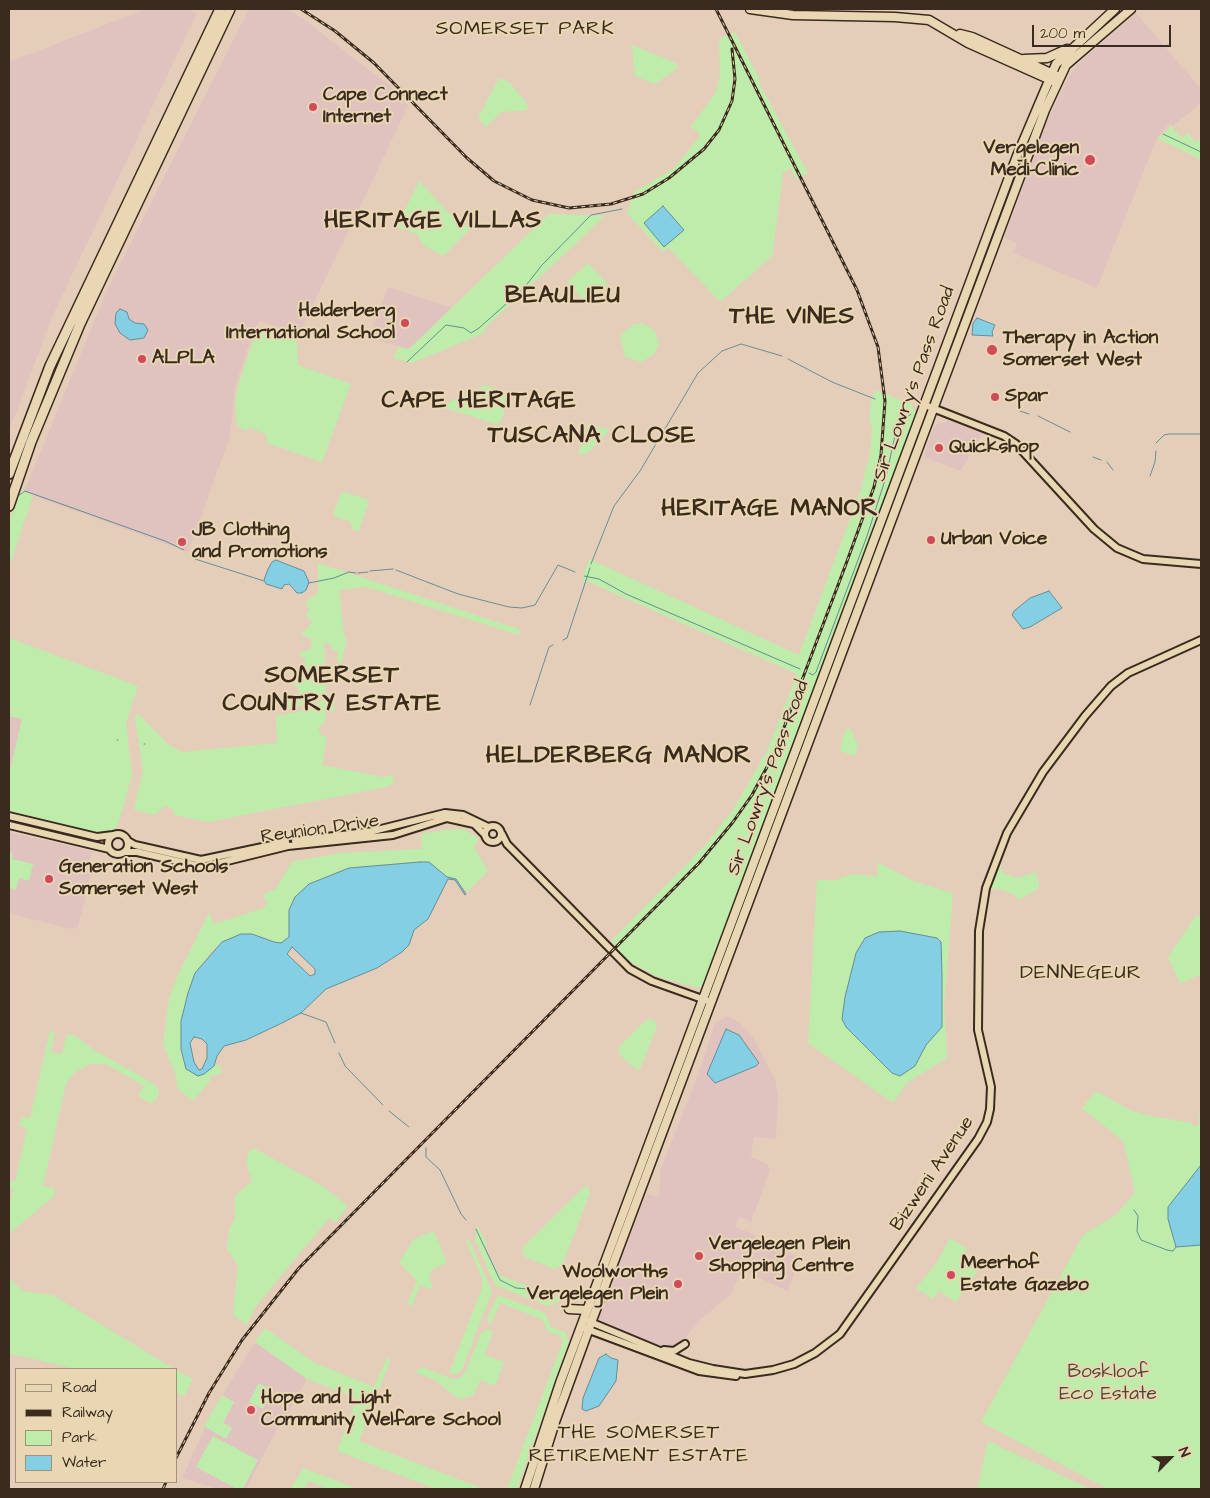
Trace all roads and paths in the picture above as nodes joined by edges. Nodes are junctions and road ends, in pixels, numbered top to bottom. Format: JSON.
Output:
{"nodes":[{"id":1,"x":220,"y":9,"type":"edge"},
{"id":2,"x":230,"y":9,"type":"edge"},
{"id":3,"x":750,"y":9,"type":"edge"},
{"id":4,"x":1115,"y":9,"type":"edge"},
{"id":5,"x":1131,"y":9,"type":"edge"},
{"id":6,"x":954,"y":33,"type":"junction"},
{"id":7,"x":1077,"y":43,"type":"junction"},
{"id":8,"x":1017,"y":58,"type":"junction"},
{"id":9,"x":1050,"y":76,"type":"junction"},
{"id":10,"x":1058,"y":80,"type":"junction"},
{"id":11,"x":925,"y":405,"type":"junction"},
{"id":12,"x":933,"y":408,"type":"junction"},
{"id":13,"x":9,"y":474,"type":"edge"},
{"id":14,"x":9,"y":506,"type":"edge"},
{"id":15,"x":1201,"y":564,"type":"edge"},
{"id":16,"x":1201,"y":640,"type":"edge"},
{"id":17,"x":9,"y":816,"type":"edge"},
{"id":18,"x":9,"y":825,"type":"edge"},
{"id":19,"x":488,"y":827,"type":"junction"},
{"id":20,"x":502,"y":834,"type":"junction"},
{"id":21,"x":113,"y":835,"type":"junction"},
{"id":22,"x":485,"y":835,"type":"junction"},
{"id":23,"x":128,"y":841,"type":"junction"},
{"id":24,"x":496,"y":842,"type":"junction"},
{"id":25,"x":507,"y":844,"type":"junction"},
{"id":26,"x":109,"y":849,"type":"junction"},
{"id":27,"x":125,"y":852,"type":"junction"},
{"id":28,"x":704,"y":999,"type":"junction"},
{"id":29,"x":712,"y":1002,"type":"junction"},
{"id":30,"x":569,"y":1309,"type":"dead end"},
{"id":31,"x":587,"y":1310,"type":"junction"},
{"id":32,"x":586,"y":1324,"type":"junction"},
{"id":33,"x":685,"y":1344,"type":"dead end"},
{"id":34,"x":651,"y":1346,"type":"junction"},
{"id":35,"x":745,"y":1374,"type":"junction"},
{"id":36,"x":525,"y":1489,"type":"edge"},
{"id":37,"x":534,"y":1489,"type":"edge"}],
"edges":[{"from":1,"to":13,"type":"highway"},
{"from":2,"to":14,"type":"highway"},
{"from":3,"to":6,"type":"main road"},
{"from":4,"to":7,"type":"main road"},
{"from":5,"to":10,"type":"main road","name":"Sir Lowry's Pass Road"},
{"from":6,"to":8,"type":"main road"},
{"from":6,"to":9,"type":"main road"},
{"from":7,"to":8,"type":"main road"},
{"from":7,"to":9,"type":"main road","name":"Sir Lowry's Pass Road"},
{"from":8,"to":9,"type":"main road"},
{"from":9,"to":10,"type":"main road"},
{"from":9,"to":11,"type":"main road","name":"Sir Lowry's Pass Road"},
{"from":10,"to":12,"type":"main road","name":"Sir Lowry's Pass Road"},
{"from":11,"to":12,"type":"street"},
{"from":11,"to":28,"type":"main road","name":"Sir Lowry's Pass Road"},
{"from":12,"to":15,"type":"street"},
{"from":12,"to":29,"type":"main road","name":"Sir Lowry's Pass Road"},
{"from":16,"to":35,"type":"street","name":"Bizweni Avenue"},
{"from":17,"to":21,"type":"street"},
{"from":18,"to":26,"type":"street"},
{"from":19,"to":20,"type":"street"},
{"from":19,"to":22,"type":"street"},
{"from":19,"to":23,"type":"street","name":"Reunion Drive"},
{"from":20,"to":24,"type":"street"},
{"from":20,"to":25,"type":"street"},
{"from":21,"to":23,"type":"street"},
{"from":21,"to":26,"type":"street"},
{"from":22,"to":24,"type":"street"},
{"from":22,"to":27,"type":"street","name":"Reunion Drive"},
{"from":23,"to":27,"type":"street"},
{"from":24,"to":25,"type":"street"},
{"from":25,"to":28,"type":"street"},
{"from":26,"to":27,"type":"street"},
{"from":28,"to":29,"type":"street"},
{"from":28,"to":31,"type":"main road","name":"Sir Lowry's Pass Road"},
{"from":29,"to":32,"type":"main road","name":"Sir Lowry's Pass Road"},
{"from":30,"to":31,"type":"main road"},
{"from":31,"to":32,"type":"main road","name":"Sir Lowry's Pass Road"},
{"from":32,"to":34,"type":"street","name":"Bizweni Avenue"},
{"from":32,"to":35,"type":"street","name":"Bizweni Avenue"},
{"from":32,"to":36,"type":"main road","name":"Sir Lowry's Pass Road"},
{"from":32,"to":37,"type":"main road","name":"Sir Lowry's Pass Road"},
{"from":33,"to":34,"type":"street"},
{"from":34,"to":35,"type":"street","name":"Bizweni Avenue"}]}
